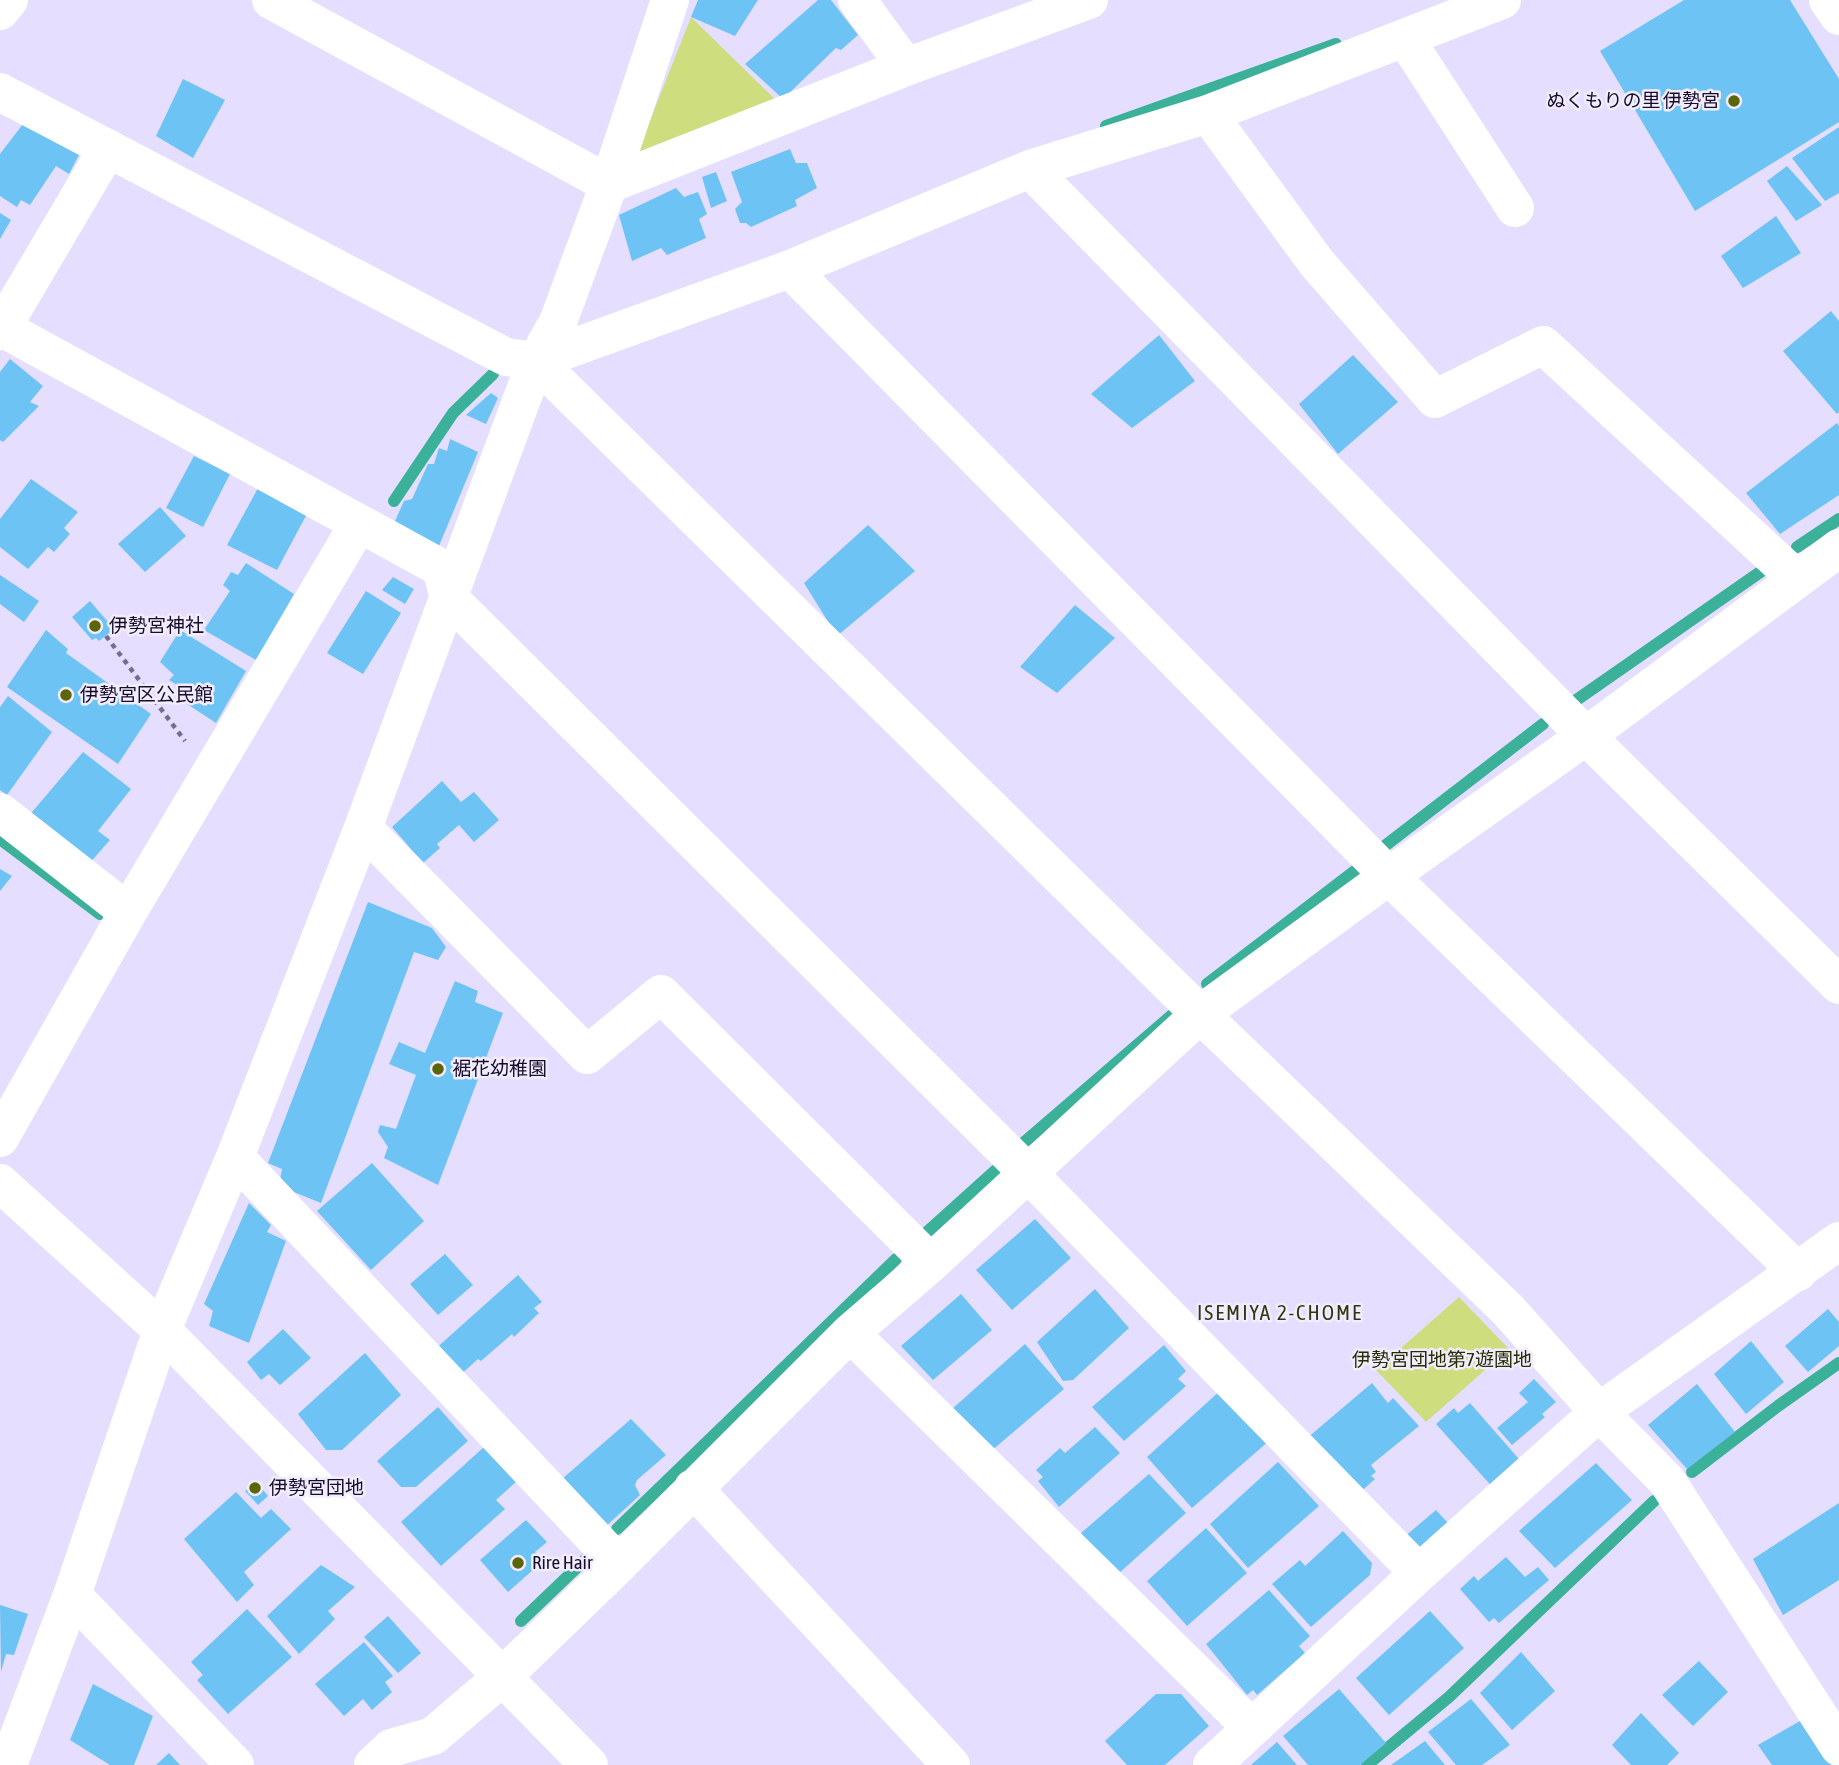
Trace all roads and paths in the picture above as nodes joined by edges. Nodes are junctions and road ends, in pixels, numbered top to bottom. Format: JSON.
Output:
{"nodes":[{"id":1,"x":9,"y":0,"type":"edge"},
{"id":2,"x":271,"y":0,"type":"edge"},
{"id":3,"x":670,"y":0,"type":"edge"},
{"id":4,"x":857,"y":0,"type":"edge"},
{"id":5,"x":1089,"y":0,"type":"edge"},
{"id":6,"x":1502,"y":0,"type":"edge"},
{"id":7,"x":1829,"y":0,"type":"edge"},
{"id":8,"x":0,"y":11,"type":"edge"},
{"id":9,"x":1839,"y":16,"type":"edge"},
{"id":10,"x":1405,"y":38,"type":"junction"},
{"id":11,"x":906,"y":67,"type":"junction"},
{"id":12,"x":0,"y":92,"type":"edge"},
{"id":13,"x":1208,"y":114,"type":"junction"},
{"id":14,"x":108,"y":148,"type":"junction"},
{"id":15,"x":1030,"y":169,"type":"junction"},
{"id":16,"x":609,"y":184,"type":"junction"},
{"id":17,"x":1515,"y":208,"type":"dead end"},
{"id":18,"x":790,"y":269,"type":"junction"},
{"id":19,"x":1,"y":330,"type":"edge"},
{"id":20,"x":536,"y":361,"type":"junction"},
{"id":21,"x":358,"y":525,"type":"junction"},
{"id":22,"x":1839,"y":548,"type":"edge"},
{"id":23,"x":1797,"y":579,"type":"junction"},
{"id":24,"x":449,"y":598,"type":"junction"},
{"id":25,"x":106,"y":636,"type":"dead end"},
{"id":26,"x":1586,"y":736,"type":"junction"},
{"id":27,"x":210,"y":774,"type":"junction"},
{"id":28,"x":0,"y":812,"type":"edge"},
{"id":29,"x":363,"y":828,"type":"junction"},
{"id":30,"x":1388,"y":876,"type":"junction"},
{"id":31,"x":128,"y":912,"type":"junction"},
{"id":32,"x":1839,"y":985,"type":"edge"},
{"id":33,"x":1200,"y":1014,"type":"junction"},
{"id":34,"x":0,"y":1138,"type":"edge"},
{"id":35,"x":235,"y":1157,"type":"junction"},
{"id":36,"x":1029,"y":1174,"type":"junction"},
{"id":37,"x":0,"y":1183,"type":"edge"},
{"id":38,"x":1839,"y":1241,"type":"edge"},
{"id":39,"x":931,"y":1263,"type":"junction"},
{"id":40,"x":1798,"y":1272,"type":"junction"},
{"id":41,"x":162,"y":1329,"type":"junction"},
{"id":42,"x":850,"y":1333,"type":"junction"},
{"id":43,"x":1599,"y":1412,"type":"junction"},
{"id":44,"x":693,"y":1488,"type":"junction"},
{"id":45,"x":619,"y":1564,"type":"junction"},
{"id":46,"x":1419,"y":1573,"type":"junction"},
{"id":47,"x":72,"y":1595,"type":"junction"},
{"id":48,"x":501,"y":1678,"type":"junction"},
{"id":49,"x":1251,"y":1727,"type":"junction"},
{"id":50,"x":1839,"y":1747,"type":"edge"},
{"id":51,"x":8,"y":1765,"type":"edge"},
{"id":52,"x":235,"y":1765,"type":"edge"},
{"id":53,"x":373,"y":1765,"type":"edge"},
{"id":54,"x":589,"y":1765,"type":"edge"},
{"id":55,"x":951,"y":1765,"type":"edge"},
{"id":56,"x":1212,"y":1765,"type":"edge"}],
"edges":[{"from":1,"to":8,"type":"street"},
{"from":2,"to":16,"type":"street"},
{"from":3,"to":16,"type":"street"},
{"from":4,"to":11,"type":"street"},
{"from":5,"to":11,"type":"street"},
{"from":6,"to":10,"type":"street"},
{"from":7,"to":9,"type":"street"},
{"from":10,"to":13,"type":"street"},
{"from":10,"to":17,"type":"street"},
{"from":11,"to":16,"type":"street"},
{"from":12,"to":14,"type":"street"},
{"from":13,"to":15,"type":"street"},
{"from":13,"to":23,"type":"street"},
{"from":14,"to":19,"type":"street"},
{"from":14,"to":20,"type":"street"},
{"from":15,"to":18,"type":"street"},
{"from":15,"to":26,"type":"street"},
{"from":16,"to":20,"type":"street"},
{"from":18,"to":20,"type":"street"},
{"from":18,"to":30,"type":"street"},
{"from":19,"to":21,"type":"street"},
{"from":20,"to":24,"type":"street"},
{"from":20,"to":33,"type":"street"},
{"from":21,"to":24,"type":"street"},
{"from":21,"to":27,"type":"street"},
{"from":22,"to":23,"type":"street"},
{"from":23,"to":26,"type":"street"},
{"from":24,"to":29,"type":"street"},
{"from":24,"to":36,"type":"street"},
{"from":25,"to":27,"type":"path"},
{"from":26,"to":30,"type":"street"},
{"from":26,"to":32,"type":"street"},
{"from":27,"to":31,"type":"street"},
{"from":28,"to":31,"type":"street"},
{"from":29,"to":35,"type":"street"},
{"from":29,"to":39,"type":"street"},
{"from":30,"to":33,"type":"street"},
{"from":30,"to":40,"type":"street"},
{"from":31,"to":34,"type":"street"},
{"from":33,"to":36,"type":"street"},
{"from":33,"to":43,"type":"street"},
{"from":35,"to":41,"type":"street"},
{"from":35,"to":45,"type":"street"},
{"from":36,"to":39,"type":"street"},
{"from":36,"to":46,"type":"street"},
{"from":37,"to":41,"type":"street"},
{"from":38,"to":40,"type":"street"},
{"from":39,"to":42,"type":"street"},
{"from":40,"to":43,"type":"street"},
{"from":41,"to":47,"type":"street"},
{"from":41,"to":48,"type":"street"},
{"from":42,"to":44,"type":"street"},
{"from":42,"to":49,"type":"street"},
{"from":43,"to":46,"type":"street"},
{"from":43,"to":50,"type":"street"},
{"from":44,"to":45,"type":"street"},
{"from":44,"to":55,"type":"street"},
{"from":45,"to":48,"type":"street"},
{"from":46,"to":49,"type":"street"},
{"from":47,"to":51,"type":"street"},
{"from":47,"to":52,"type":"street"},
{"from":48,"to":53,"type":"street"},
{"from":48,"to":54,"type":"street"},
{"from":49,"to":56,"type":"street"}]}
